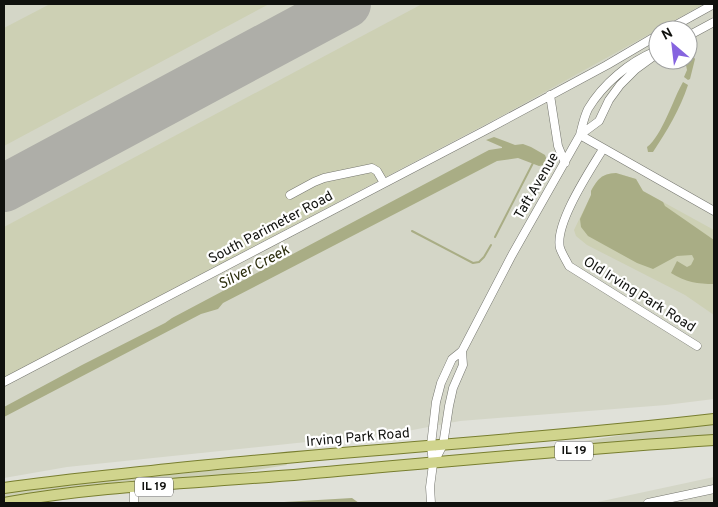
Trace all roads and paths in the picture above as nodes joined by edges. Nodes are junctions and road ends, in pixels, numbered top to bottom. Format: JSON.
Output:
{"nodes":[{"id":1,"x":714,"y":4,"type":"edge"},
{"id":2,"x":685,"y":20,"type":"edge"},
{"id":3,"x":714,"y":22,"type":"edge"},
{"id":4,"x":698,"y":31,"type":"edge"},
{"id":5,"x":648,"y":41,"type":"edge"},
{"id":6,"x":648,"y":56,"type":"edge"},
{"id":7,"x":648,"y":60,"type":"edge"},
{"id":8,"x":550,"y":95,"type":"junction"},
{"id":9,"x":580,"y":135,"type":"junction"},
{"id":10,"x":603,"y":148,"type":"junction"},
{"id":11,"x":565,"y":163,"type":"junction"},
{"id":12,"x":384,"y":183,"type":"junction"},
{"id":13,"x":290,"y":195,"type":"dead end"},
{"id":14,"x":714,"y":211,"type":"edge"},
{"id":15,"x":697,"y":346,"type":"dead end"},
{"id":16,"x":462,"y":351,"type":"junction"},
{"id":17,"x":4,"y":382,"type":"edge"},
{"id":18,"x":714,"y":419,"type":"edge"},
{"id":19,"x":714,"y":440,"type":"edge"},
{"id":20,"x":443,"y":444,"type":"junction"},
{"id":21,"x":431,"y":445,"type":"junction"},
{"id":22,"x":433,"y":464,"type":"junction"},
{"id":23,"x":4,"y":488,"type":"edge"},
{"id":24,"x":134,"y":488,"type":"junction"},
{"id":25,"x":714,"y":489,"type":"edge"},
{"id":26,"x":664,"y":502,"type":"edge"},
{"id":27,"x":4,"y":503,"type":"edge"},
{"id":28,"x":134,"y":503,"type":"edge"},
{"id":29,"x":430,"y":503,"type":"edge"},
{"id":30,"x":648,"y":503,"type":"edge"}],
"edges":[{"from":1,"to":2,"type":"street"},
{"from":3,"to":4,"type":"street"},
{"from":5,"to":8,"type":"street","name":"South Parimeter Road"},
{"from":6,"to":9,"type":"street"},
{"from":7,"to":9,"type":"street","name":"Taft Avenue"},
{"from":8,"to":11,"type":"street"},
{"from":8,"to":12,"type":"street","name":"South Parimeter Road"},
{"from":9,"to":10,"type":"street"},
{"from":9,"to":11,"type":"street","name":"Taft Avenue"},
{"from":10,"to":14,"type":"street"},
{"from":10,"to":15,"type":"street","name":"Old Irving Park Road"},
{"from":11,"to":16,"type":"street","name":"Taft Avenue"},
{"from":12,"to":13,"type":"street"},
{"from":12,"to":17,"type":"street","name":"South Parimeter Road"},
{"from":16,"to":20,"type":"street","name":"Taft Avenue"},
{"from":16,"to":21,"type":"street","name":"Taft Avenue"},
{"from":18,"to":20,"type":"main road","name":"Irving Park Road","number":"IL 19"},
{"from":19,"to":22,"type":"main road","number":"IL 19"},
{"from":20,"to":21,"type":"main road","name":"Irving Park Road","number":"IL 19"},
{"from":20,"to":22,"type":"street","name":"Taft Avenue"},
{"from":21,"to":22,"type":"street","name":"Taft Avenue"},
{"from":21,"to":23,"type":"main road","name":"Irving Park Road","number":"IL 19"},
{"from":22,"to":24,"type":"main road","number":"IL 19"},
{"from":22,"to":29,"type":"street","name":"Taft Avenue"},
{"from":24,"to":27,"type":"main road","number":"IL 19"},
{"from":24,"to":28,"type":"street"},
{"from":25,"to":26,"type":"street"},
{"from":26,"to":30,"type":"street"}]}
